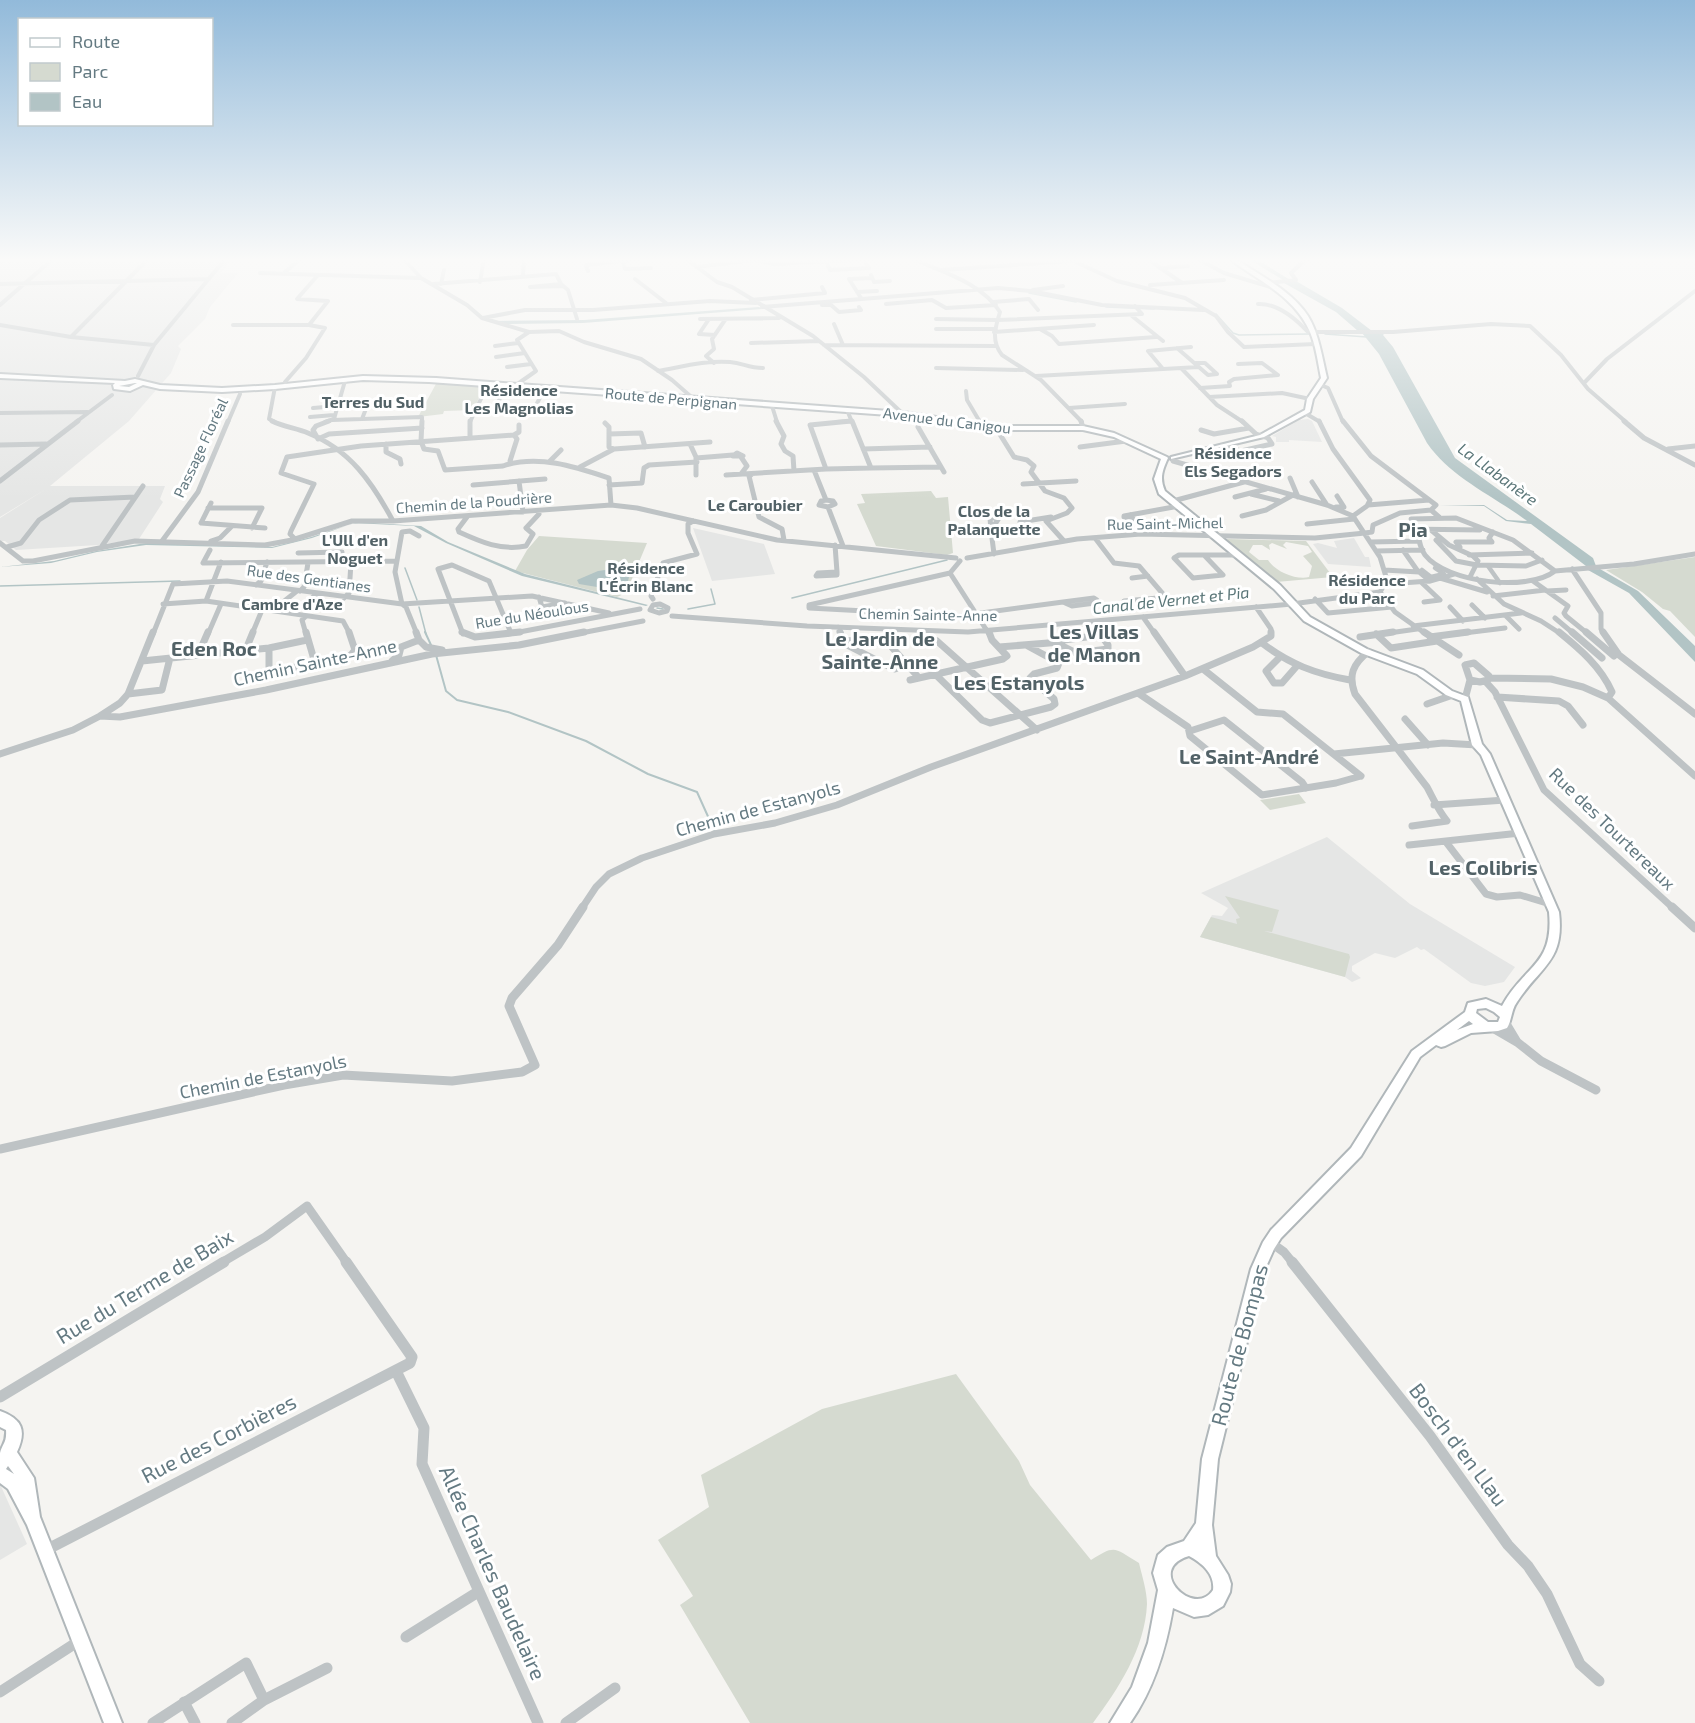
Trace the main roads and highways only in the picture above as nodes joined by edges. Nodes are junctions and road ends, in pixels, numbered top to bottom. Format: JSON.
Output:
{"nodes":[{"id":1,"x":1313,"y":338,"type":"edge"},
{"id":2,"x":0,"y":376,"type":"edge"},
{"id":3,"x":411,"y":379,"type":"junction"},
{"id":4,"x":139,"y":380,"type":"junction"},
{"id":5,"x":430,"y":380,"type":"junction"},
{"id":6,"x":120,"y":384,"type":"junction"},
{"id":7,"x":284,"y":384,"type":"junction"},
{"id":8,"x":505,"y":384,"type":"junction"},
{"id":9,"x":520,"y":384,"type":"junction"},
{"id":10,"x":134,"y":388,"type":"junction"},
{"id":11,"x":561,"y":389,"type":"junction"},
{"id":12,"x":585,"y":391,"type":"junction"},
{"id":13,"x":241,"y":392,"type":"junction"},
{"id":14,"x":697,"y":401,"type":"junction"},
{"id":15,"x":847,"y":410,"type":"joint"},
{"id":16,"x":1167,"y":461,"type":"junction"},
{"id":17,"x":1519,"y":990,"type":"junction"},
{"id":18,"x":1489,"y":1004,"type":"junction"},
{"id":19,"x":1470,"y":1014,"type":"junction"},
{"id":20,"x":1505,"y":1019,"type":"junction"},
{"id":21,"x":1490,"y":1027,"type":"junction"},
{"id":22,"x":1405,"y":1070,"type":"junction"},
{"id":23,"x":0,"y":1418,"type":"edge"},
{"id":24,"x":4,"y":1459,"type":"edge"},
{"id":25,"x":0,"y":1474,"type":"edge"},
{"id":26,"x":34,"y":1521,"type":"junction"},
{"id":27,"x":1204,"y":1525,"type":"junction"},
{"id":28,"x":1189,"y":1548,"type":"junction"},
{"id":29,"x":1208,"y":1556,"type":"junction"},
{"id":30,"x":1167,"y":1590,"type":"junction"},
{"id":31,"x":1183,"y":1605,"type":"junction"},
{"id":32,"x":1164,"y":1621,"type":"junction"},
{"id":33,"x":113,"y":1723,"type":"edge"},
{"id":34,"x":1119,"y":1723,"type":"edge"}],
"edges":[{"from":1,"to":16,"type":"main road"},
{"from":2,"to":6,"type":"main road"},
{"from":3,"to":5,"type":"main road","name":"Route de Perpignan"},
{"from":3,"to":7,"type":"main road","name":"Route de Perpignan"},
{"from":3,"to":7,"type":"main road","name":"Route de Perpignan"},
{"from":4,"to":6,"type":"main road","name":"Route de Perpignan"},
{"from":4,"to":10,"type":"main road"},
{"from":4,"to":13,"type":"main road","name":"Route de Perpignan"},
{"from":5,"to":8,"type":"main road","name":"Route de Perpignan"},
{"from":5,"to":8,"type":"main road","name":"Route de Perpignan"},
{"from":6,"to":10,"type":"main road"},
{"from":7,"to":13,"type":"main road","name":"Route de Perpignan"},
{"from":8,"to":9,"type":"main road","name":"Route de Perpignan"},
{"from":9,"to":11,"type":"main road","name":"Route de Perpignan"},
{"from":9,"to":11,"type":"main road","name":"Route de Perpignan"},
{"from":10,"to":13,"type":"main road","name":"Route de Perpignan"},
{"from":11,"to":12,"type":"main road","name":"Route de Perpignan"},
{"from":12,"to":14,"type":"main road","name":"Route de Perpignan"},
{"from":12,"to":14,"type":"main road","name":"Route de Perpignan"},
{"from":14,"to":15,"type":"main road","name":"Route de Perpignan"},
{"from":15,"to":16,"type":"main road","name":"Avenue du Canigou"},
{"from":16,"to":17,"type":"main road"},
{"from":17,"to":18,"type":"main road"},
{"from":17,"to":20,"type":"main road"},
{"from":18,"to":19,"type":"main road","name":"Route de Bompas"},
{"from":18,"to":20,"type":"main road"},
{"from":19,"to":21,"type":"main road"},
{"from":19,"to":22,"type":"main road","name":"Route de Bompas"},
{"from":20,"to":21,"type":"main road","name":"Route de Bompas"},
{"from":21,"to":22,"type":"main road","name":"Route de Bompas"},
{"from":22,"to":27,"type":"main road","name":"Route de Bompas"},
{"from":23,"to":24,"type":"main road"},
{"from":24,"to":26,"type":"main road"},
{"from":25,"to":26,"type":"main road"},
{"from":26,"to":33,"type":"main road"},
{"from":27,"to":28,"type":"main road","name":"Route de Bompas"},
{"from":27,"to":29,"type":"main road","name":"Route de Bompas"},
{"from":28,"to":29,"type":"main road"},
{"from":28,"to":30,"type":"main road"},
{"from":29,"to":31,"type":"main road"},
{"from":30,"to":31,"type":"main road"},
{"from":30,"to":32,"type":"main road"},
{"from":31,"to":32,"type":"main road"},
{"from":32,"to":34,"type":"main road"}]}
